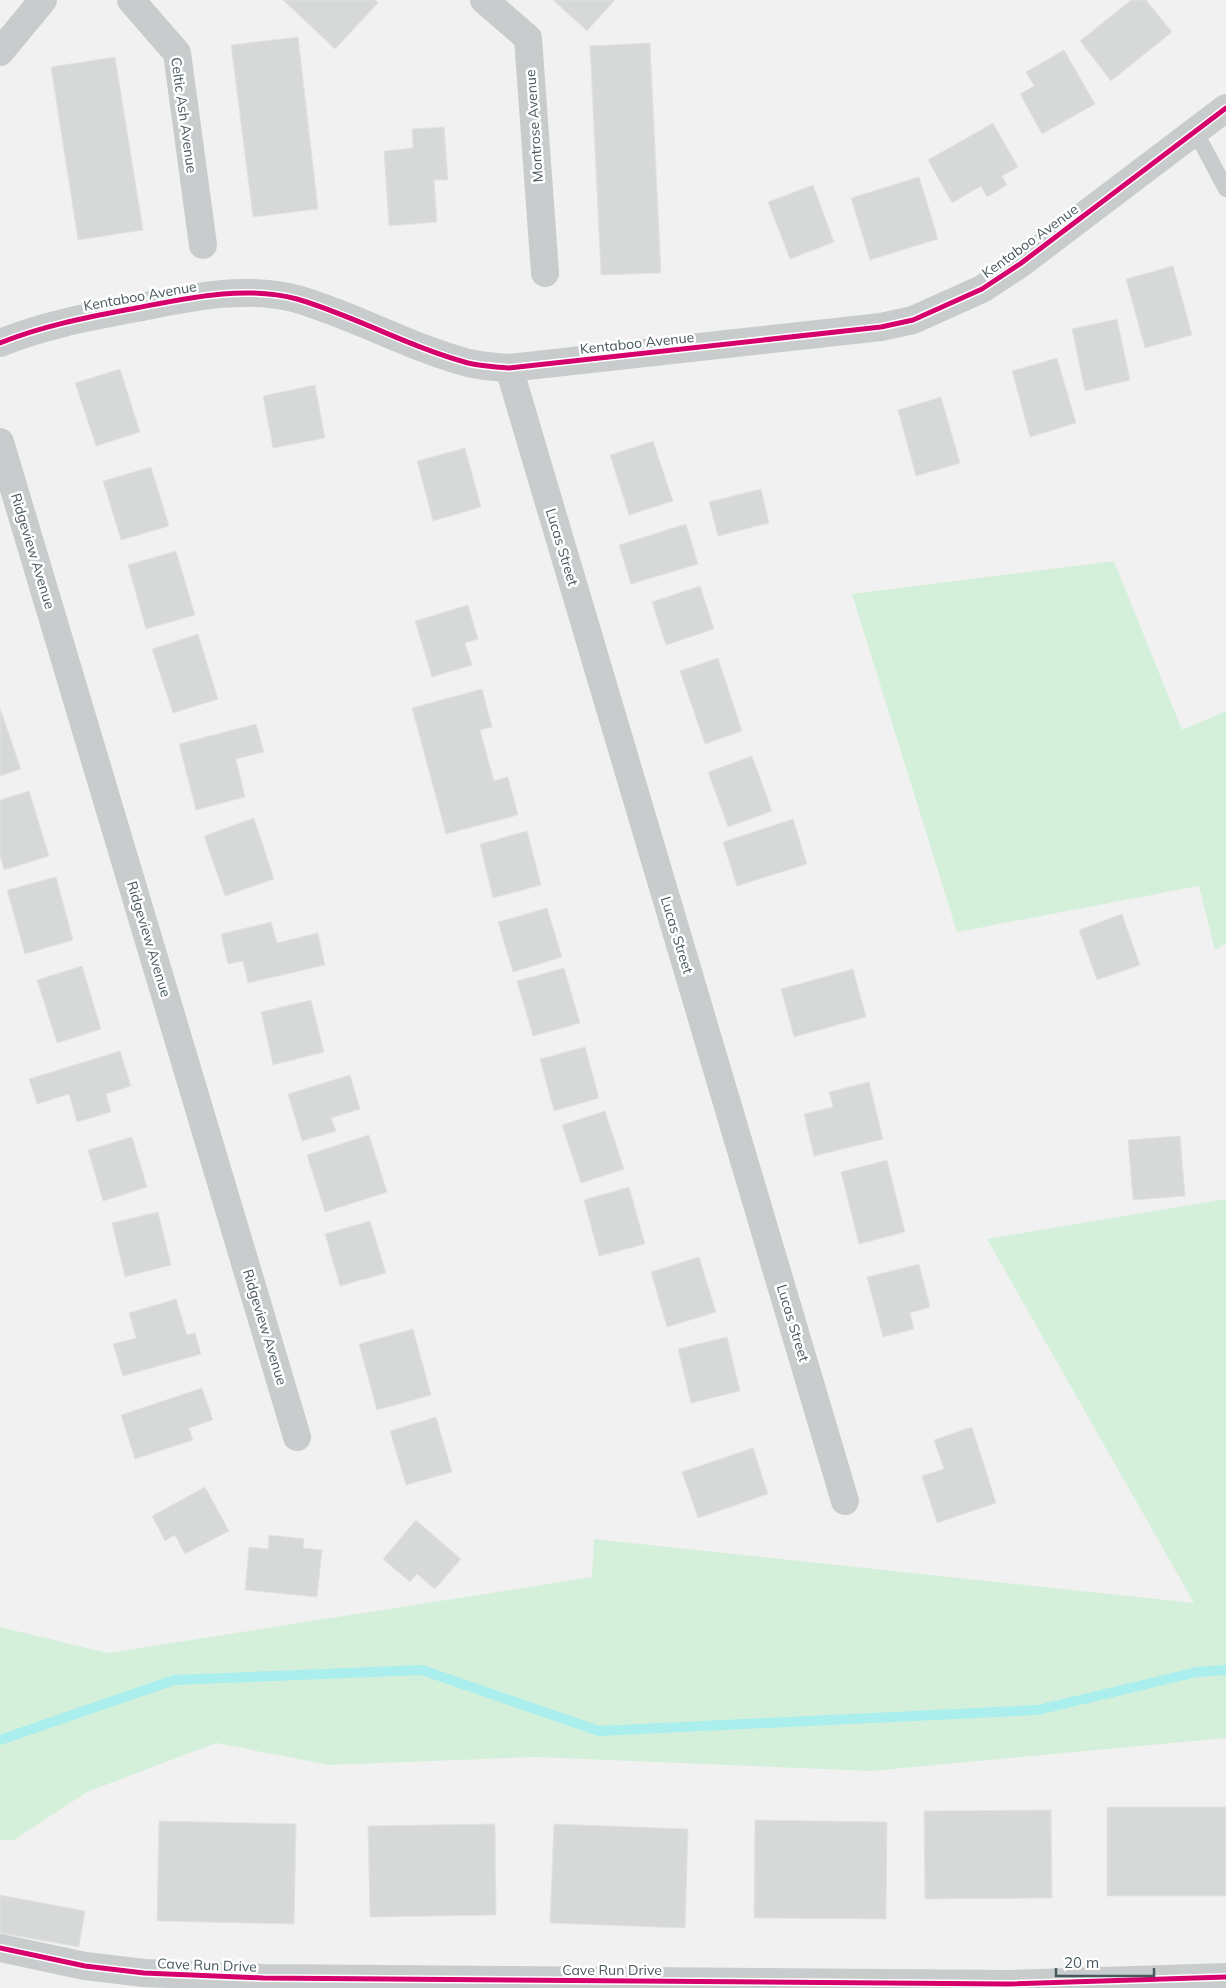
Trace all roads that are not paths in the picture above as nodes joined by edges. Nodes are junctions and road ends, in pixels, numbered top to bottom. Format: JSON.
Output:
{"nodes":[{"id":1,"x":43,"y":0,"type":"edge"},
{"id":2,"x":131,"y":0,"type":"edge"},
{"id":3,"x":484,"y":0,"type":"edge"},
{"id":4,"x":0,"y":52,"type":"edge"},
{"id":5,"x":1226,"y":108,"type":"edge"},
{"id":6,"x":1195,"y":131,"type":"junction"},
{"id":7,"x":1226,"y":189,"type":"edge"},
{"id":8,"x":203,"y":246,"type":"dead end"},
{"id":9,"x":545,"y":273,"type":"dead end"},
{"id":10,"x":0,"y":343,"type":"edge"},
{"id":11,"x":509,"y":368,"type":"junction"},
{"id":12,"x":0,"y":442,"type":"edge"},
{"id":13,"x":297,"y":1437,"type":"dead end"},
{"id":14,"x":845,"y":1501,"type":"dead end"},
{"id":15,"x":0,"y":1948,"type":"edge"},
{"id":16,"x":1226,"y":1977,"type":"edge"},
{"id":17,"x":263,"y":1983,"type":"edge"},
{"id":18,"x":1007,"y":1986,"type":"edge"}],
"edges":[{"from":1,"to":4,"type":"street"},
{"from":2,"to":8,"type":"street","name":"Celtic Ash Avenue"},
{"from":3,"to":9,"type":"street","name":"Montrose Avenue"},
{"from":5,"to":6,"type":"street","name":"Kentaboo Avenue"},
{"from":6,"to":7,"type":"lane"},
{"from":6,"to":11,"type":"street","name":"Kentaboo Avenue"},
{"from":10,"to":11,"type":"street","name":"Kentaboo Avenue"},
{"from":11,"to":14,"type":"street","name":"Lucas Street"},
{"from":12,"to":13,"type":"street","name":"Ridgeview Avenue"},
{"from":15,"to":17,"type":"street","name":"Cave Run Drive"},
{"from":16,"to":18,"type":"street","name":"Cave Run Drive"},
{"from":17,"to":18,"type":"street","name":"Cave Run Drive"}]}
